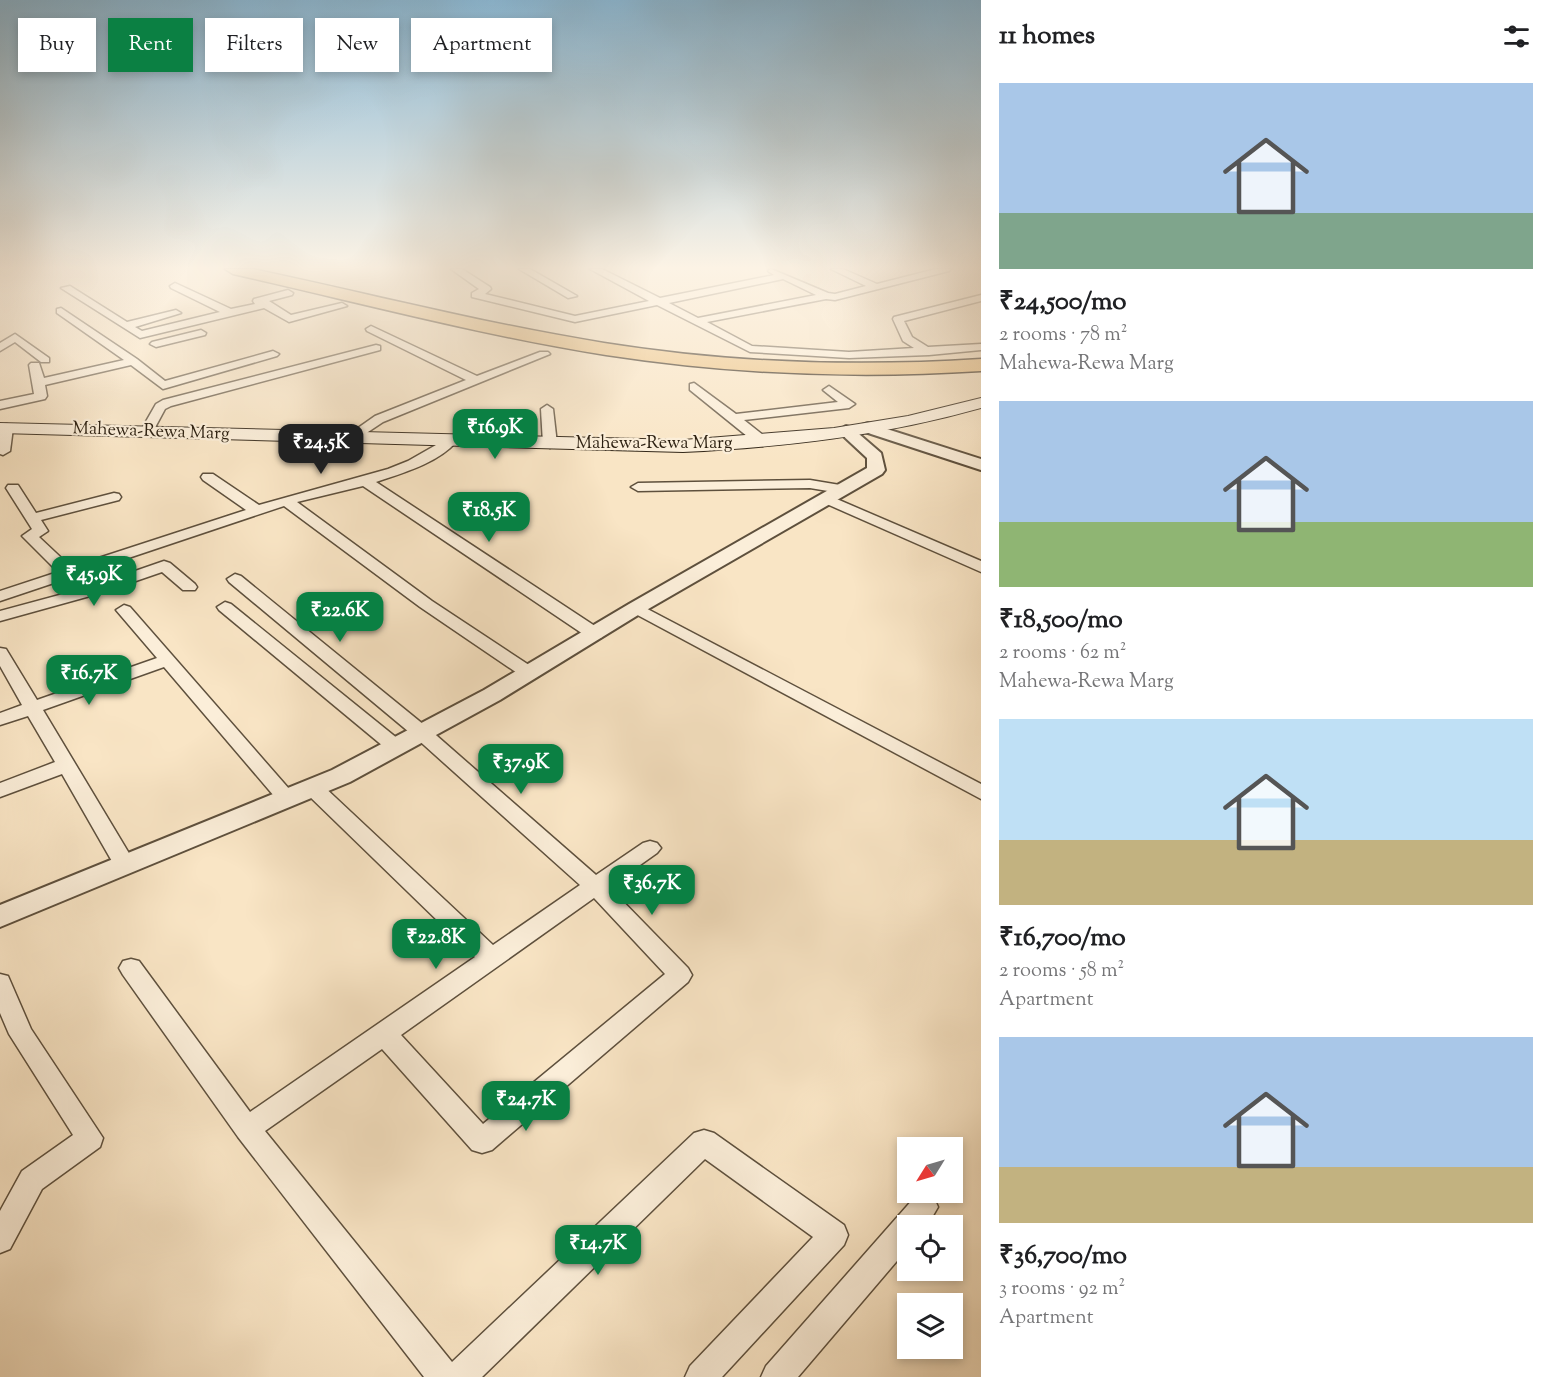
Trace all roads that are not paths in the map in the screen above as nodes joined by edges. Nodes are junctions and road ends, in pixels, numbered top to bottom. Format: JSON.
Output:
{"nodes":[{"id":1,"x":10,"y":333,"type":"edge"},
{"id":2,"x":94,"y":333,"type":"edge"},
{"id":3,"x":137,"y":333,"type":"edge"},
{"id":4,"x":147,"y":333,"type":"edge"},
{"id":5,"x":199,"y":333,"type":"edge"},
{"id":6,"x":381,"y":333,"type":"edge"},
{"id":7,"x":521,"y":333,"type":"edge"},
{"id":8,"x":556,"y":333,"type":"edge"},
{"id":9,"x":721,"y":333,"type":"edge"},
{"id":10,"x":904,"y":333,"type":"edge"},
{"id":11,"x":140,"y":335,"type":"junction"},
{"id":12,"x":15,"y":337,"type":"junction"},
{"id":13,"x":108,"y":343,"type":"junction"},
{"id":14,"x":156,"y":344,"type":"dead end"},
{"id":15,"x":0,"y":348,"type":"edge"},
{"id":16,"x":376,"y":348,"type":"dead end"},
{"id":17,"x":16,"y":354,"type":"edge"},
{"id":18,"x":273,"y":354,"type":"dead end"},
{"id":19,"x":544,"y":354,"type":"dead end"},
{"id":20,"x":936,"y":356,"type":"junction"},
{"id":21,"x":980,"y":360,"type":"edge"},
{"id":22,"x":133,"y":361,"type":"junction"},
{"id":23,"x":476,"y":380,"type":"junction"},
{"id":24,"x":39,"y":383,"type":"junction"},
{"id":25,"x":694,"y":387,"type":"dead end"},
{"id":26,"x":829,"y":390,"type":"dead end"},
{"id":27,"x":981,"y":403,"type":"edge"},
{"id":28,"x":0,"y":405,"type":"edge"},
{"id":29,"x":547,"y":408,"type":"dead end"},
{"id":30,"x":734,"y":418,"type":"junction"},
{"id":31,"x":3,"y":428,"type":"edge"},
{"id":32,"x":857,"y":430,"type":"junction"},
{"id":33,"x":146,"y":432,"type":"junction"},
{"id":34,"x":353,"y":438,"type":"junction"},
{"id":35,"x":450,"y":441,"type":"junction"},
{"id":36,"x":763,"y":442,"type":"junction"},
{"id":37,"x":550,"y":444,"type":"junction"},
{"id":38,"x":3,"y":451,"type":"dead end"},
{"id":39,"x":981,"y":465,"type":"edge"},
{"id":40,"x":208,"y":477,"type":"dead end"},
{"id":41,"x":364,"y":480,"type":"junction"},
{"id":42,"x":639,"y":487,"type":"dead end"},
{"id":43,"x":13,"y":488,"type":"dead end"},
{"id":44,"x":832,"y":494,"type":"junction"},
{"id":45,"x":114,"y":497,"type":"dead end"},
{"id":46,"x":286,"y":501,"type":"junction"},
{"id":47,"x":256,"y":510,"type":"junction"},
{"id":48,"x":33,"y":518,"type":"junction"},
{"id":49,"x":981,"y":567,"type":"edge"},
{"id":50,"x":68,"y":573,"type":"junction"},
{"id":51,"x":235,"y":579,"type":"dead end"},
{"id":52,"x":189,"y":587,"type":"dead end"},
{"id":53,"x":0,"y":596,"type":"edge"},
{"id":54,"x":225,"y":607,"type":"dead end"},
{"id":55,"x":636,"y":608,"type":"junction"},
{"id":56,"x":123,"y":610,"type":"dead end"},
{"id":57,"x":0,"y":616,"type":"edge"},
{"id":58,"x":595,"y":634,"type":"junction"},
{"id":59,"x":2,"y":658,"type":"edge"},
{"id":60,"x":165,"y":661,"type":"junction"},
{"id":61,"x":530,"y":673,"type":"junction"},
{"id":62,"x":32,"y":707,"type":"junction"},
{"id":63,"x":0,"y":719,"type":"edge"},
{"id":64,"x":422,"y":733,"type":"junction"},
{"id":65,"x":396,"y":747,"type":"junction"},
{"id":66,"x":66,"y":765,"type":"junction"},
{"id":67,"x":313,"y":788,"type":"junction"},
{"id":68,"x":0,"y":790,"type":"edge"},
{"id":69,"x":981,"y":792,"type":"edge"},
{"id":70,"x":287,"y":798,"type":"junction"},
{"id":71,"x":650,"y":848,"type":"dead end"},
{"id":72,"x":124,"y":865,"type":"junction"},
{"id":73,"x":595,"y":886,"type":"junction"},
{"id":74,"x":0,"y":916,"type":"edge"},
{"id":75,"x":491,"y":958,"type":"junction"},
{"id":76,"x":131,"y":968,"type":"dead end"},
{"id":77,"x":0,"y":983,"type":"edge"},
{"id":78,"x":383,"y":1033,"type":"junction"},
{"id":79,"x":247,"y":1129,"type":"junction"},
{"id":80,"x":897,"y":1238,"type":"edge"},
{"id":81,"x":0,"y":1239,"type":"edge"},
{"id":82,"x":444,"y":1377,"type":"edge"},
{"id":83,"x":459,"y":1377,"type":"edge"},
{"id":84,"x":701,"y":1377,"type":"edge"},
{"id":85,"x":777,"y":1377,"type":"edge"}],
"edges":[{"from":1,"to":12,"type":"street"},
{"from":2,"to":13,"type":"street"},
{"from":3,"to":11,"type":"street"},
{"from":4,"to":11,"type":"street"},
{"from":5,"to":14,"type":"street"},
{"from":6,"to":23,"type":"street"},
{"from":7,"to":21,"type":"highway"},
{"from":8,"to":20,"type":"highway"},
{"from":9,"to":20,"type":"street"},
{"from":10,"to":20,"type":"street"},
{"from":11,"to":13,"type":"street"},
{"from":12,"to":15,"type":"street"},
{"from":12,"to":17,"type":"street"},
{"from":13,"to":22,"type":"street"},
{"from":16,"to":33,"type":"street"},
{"from":17,"to":24,"type":"street"},
{"from":18,"to":22,"type":"street"},
{"from":19,"to":23,"type":"street"},
{"from":20,"to":21,"type":"highway"},
{"from":22,"to":24,"type":"street"},
{"from":23,"to":34,"type":"street"},
{"from":24,"to":28,"type":"street"},
{"from":25,"to":30,"type":"street"},
{"from":26,"to":30,"type":"street"},
{"from":27,"to":32,"type":"main road","name":"Mahewa-Rewa Marg"},
{"from":29,"to":37,"type":"street"},
{"from":30,"to":36,"type":"street"},
{"from":31,"to":33,"type":"main road","name":"Mahewa-Rewa Marg"},
{"from":31,"to":38,"type":"street"},
{"from":32,"to":36,"type":"main road","name":"Mahewa-Rewa Marg"},
{"from":32,"to":39,"type":"street"},
{"from":32,"to":44,"type":"street"},
{"from":33,"to":34,"type":"main road","name":"Mahewa-Rewa Marg"},
{"from":34,"to":35,"type":"main road","name":"Mahewa-Rewa Marg"},
{"from":35,"to":37,"type":"main road","name":"Mahewa-Rewa Marg"},
{"from":35,"to":41,"type":"street"},
{"from":36,"to":37,"type":"main road","name":"Mahewa-Rewa Marg"},
{"from":40,"to":47,"type":"street"},
{"from":41,"to":46,"type":"street"},
{"from":41,"to":58,"type":"street"},
{"from":42,"to":44,"type":"street"},
{"from":43,"to":48,"type":"street"},
{"from":44,"to":49,"type":"street"},
{"from":44,"to":55,"type":"street"},
{"from":45,"to":48,"type":"street"},
{"from":46,"to":47,"type":"street"},
{"from":46,"to":61,"type":"street"},
{"from":47,"to":50,"type":"street"},
{"from":48,"to":50,"type":"street"},
{"from":50,"to":53,"type":"street"},
{"from":51,"to":64,"type":"street"},
{"from":52,"to":57,"type":"street"},
{"from":54,"to":65,"type":"street"},
{"from":55,"to":58,"type":"street"},
{"from":55,"to":69,"type":"street"},
{"from":56,"to":60,"type":"street"},
{"from":58,"to":61,"type":"street"},
{"from":59,"to":62,"type":"street"},
{"from":60,"to":62,"type":"street"},
{"from":60,"to":70,"type":"street"},
{"from":61,"to":64,"type":"street"},
{"from":62,"to":63,"type":"street"},
{"from":62,"to":66,"type":"street"},
{"from":64,"to":65,"type":"street"},
{"from":64,"to":73,"type":"street"},
{"from":65,"to":67,"type":"street"},
{"from":66,"to":68,"type":"street"},
{"from":66,"to":72,"type":"street"},
{"from":67,"to":70,"type":"street"},
{"from":67,"to":75,"type":"street"},
{"from":70,"to":72,"type":"street"},
{"from":71,"to":73,"type":"street"},
{"from":72,"to":74,"type":"street"},
{"from":73,"to":75,"type":"street"},
{"from":73,"to":78,"type":"street"},
{"from":75,"to":78,"type":"street"},
{"from":76,"to":79,"type":"street"},
{"from":77,"to":81,"type":"street"},
{"from":78,"to":79,"type":"street"},
{"from":79,"to":82,"type":"street"},
{"from":80,"to":85,"type":"street"},
{"from":83,"to":84,"type":"street"}]}
